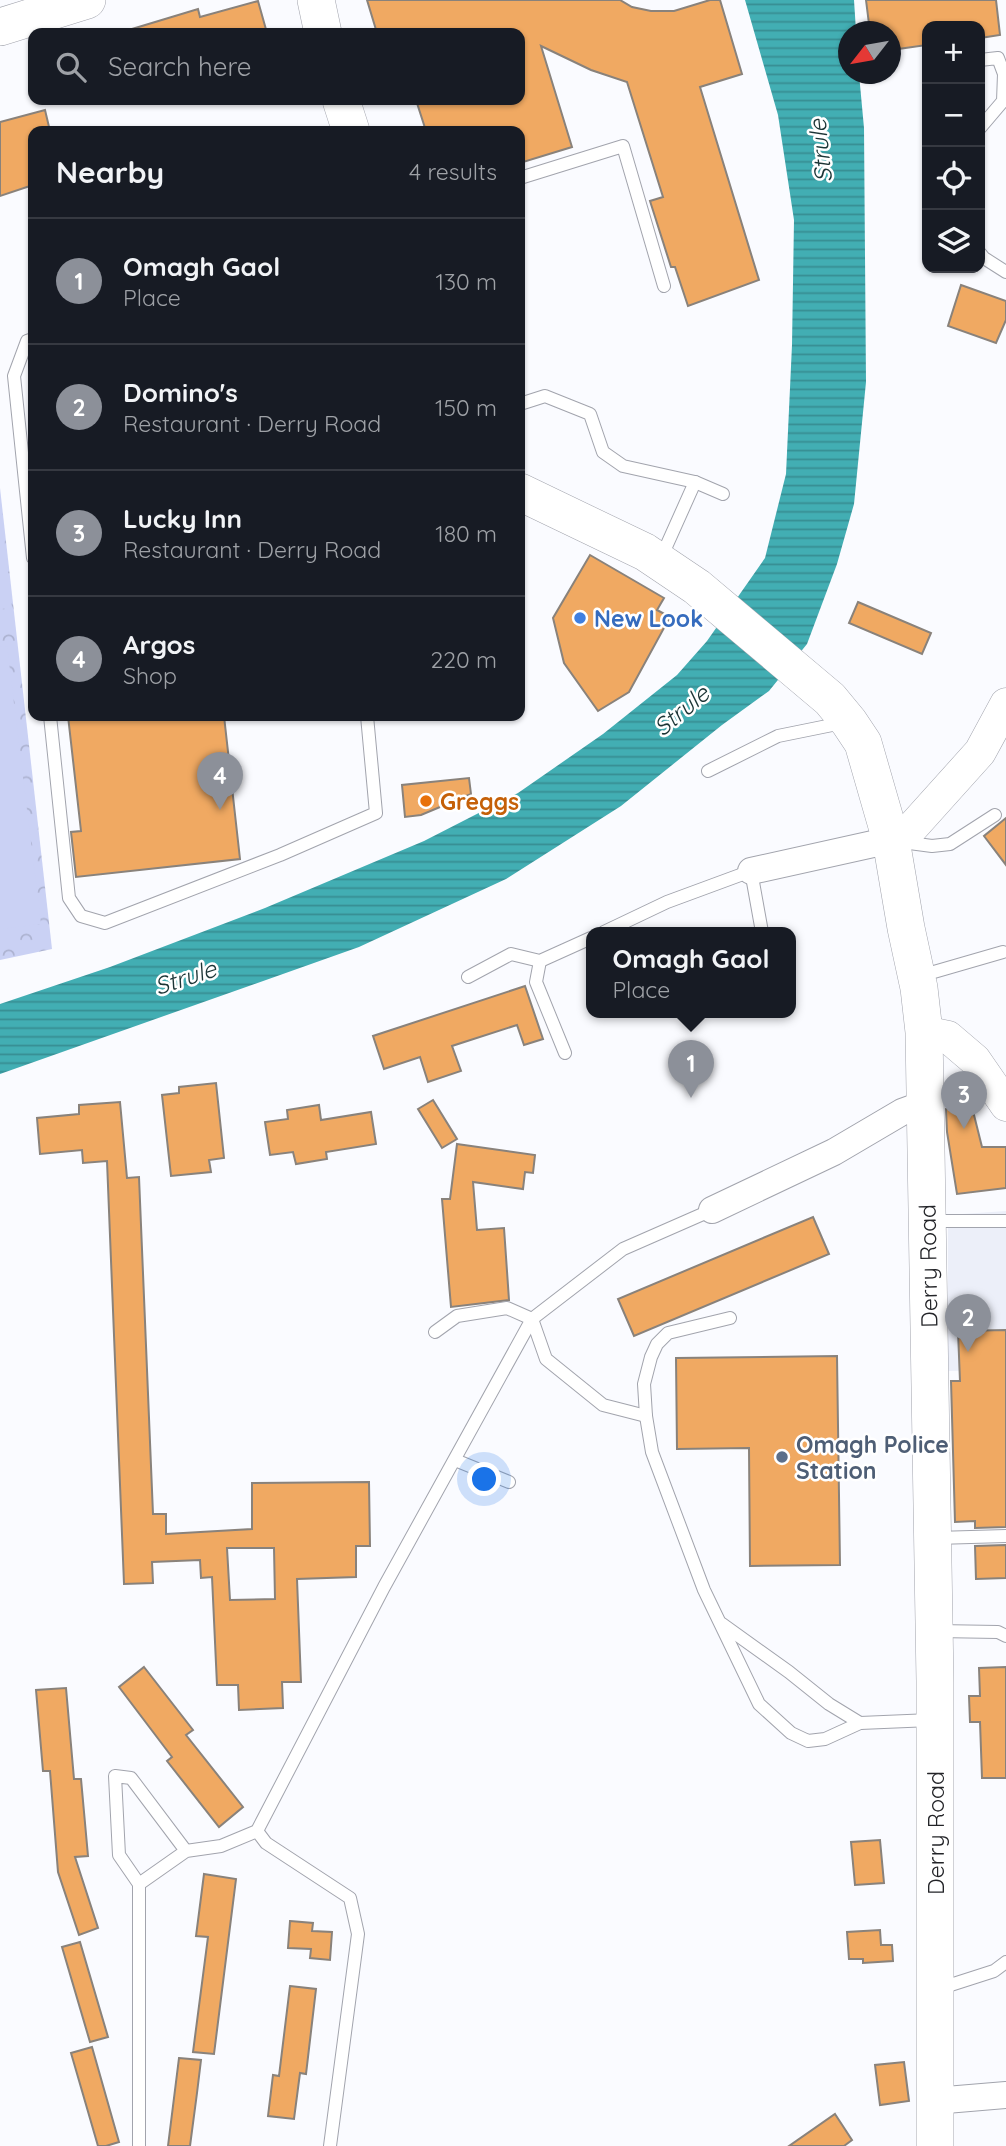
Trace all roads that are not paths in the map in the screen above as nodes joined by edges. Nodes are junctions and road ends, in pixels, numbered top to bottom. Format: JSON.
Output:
{"nodes":[{"id":1,"x":87,"y":0,"type":"edge"},
{"id":2,"x":316,"y":0,"type":"edge"},
{"id":3,"x":0,"y":27,"type":"edge"},
{"id":4,"x":322,"y":28,"type":"edge"},
{"id":5,"x":985,"y":59,"type":"edge"},
{"id":6,"x":343,"y":105,"type":"edge"},
{"id":7,"x":985,"y":122,"type":"edge"},
{"id":8,"x":349,"y":126,"type":"edge"},
{"id":9,"x":525,"y":176,"type":"edge"},
{"id":10,"x":985,"y":259,"type":"edge"},
{"id":11,"x":1006,"y":272,"type":"edge"},
{"id":12,"x":664,"y":285,"type":"dead end"},
{"id":13,"x":28,"y":341,"type":"edge"},
{"id":14,"x":525,"y":402,"type":"edge"},
{"id":15,"x":695,"y":482,"type":"junction"},
{"id":16,"x":525,"y":494,"type":"edge"},
{"id":17,"x":723,"y":495,"type":"dead end"},
{"id":18,"x":28,"y":510,"type":"edge"},
{"id":19,"x":659,"y":562,"type":"junction"},
{"id":20,"x":839,"y":710,"type":"junction"},
{"id":21,"x":51,"y":721,"type":"edge"},
{"id":22,"x":367,"y":721,"type":"edge"},
{"id":23,"x":1002,"y":721,"type":"edge"},
{"id":24,"x":708,"y":771,"type":"dead end"},
{"id":25,"x":995,"y":815,"type":"dead end"},
{"id":26,"x":891,"y":840,"type":"junction"},
{"id":27,"x":751,"y":871,"type":"junction"},
{"id":28,"x":614,"y":927,"type":"edge"},
{"id":29,"x":761,"y":927,"type":"edge"},
{"id":30,"x":586,"y":939,"type":"edge"},
{"id":31,"x":1003,"y":952,"type":"dead end"},
{"id":32,"x":540,"y":961,"type":"junction"},
{"id":33,"x":917,"y":976,"type":"junction"},
{"id":34,"x":468,"y":977,"type":"dead end"},
{"id":35,"x":925,"y":1032,"type":"junction"},
{"id":36,"x":565,"y":1053,"type":"dead end"},
{"id":37,"x":924,"y":1104,"type":"junction"},
{"id":38,"x":1006,"y":1105,"type":"edge"},
{"id":39,"x":712,"y":1210,"type":"joint"},
{"id":40,"x":927,"y":1221,"type":"junction"},
{"id":41,"x":1006,"y":1222,"type":"edge"},
{"id":42,"x":730,"y":1318,"type":"dead end"},
{"id":43,"x":532,"y":1319,"type":"junction"},
{"id":44,"x":435,"y":1332,"type":"dead end"},
{"id":45,"x":646,"y":1416,"type":"junction"},
{"id":46,"x":455,"y":1460,"type":"junction"},
{"id":47,"x":509,"y":1482,"type":"dead end"},
{"id":48,"x":1006,"y":1536,"type":"edge"},
{"id":49,"x":933,"y":1538,"type":"junction"},
{"id":50,"x":722,"y":1624,"type":"junction"},
{"id":51,"x":934,"y":1631,"type":"junction"},
{"id":52,"x":1006,"y":1636,"type":"edge"},
{"id":53,"x":746,"y":1641,"type":"junction"},
{"id":54,"x":737,"y":1658,"type":"junction"},
{"id":55,"x":935,"y":1720,"type":"junction"},
{"id":56,"x":860,"y":1723,"type":"junction"},
{"id":57,"x":257,"y":1831,"type":"junction"},
{"id":58,"x":186,"y":1851,"type":"junction"},
{"id":59,"x":139,"y":1884,"type":"junction"},
{"id":60,"x":1006,"y":1962,"type":"edge"},
{"id":61,"x":934,"y":1990,"type":"junction"},
{"id":62,"x":1006,"y":2095,"type":"edge"},
{"id":63,"x":934,"y":2101,"type":"junction"},
{"id":64,"x":139,"y":2146,"type":"edge"},
{"id":65,"x":330,"y":2146,"type":"edge"},
{"id":66,"x":935,"y":2146,"type":"edge"}],
"edges":[{"from":1,"to":3,"type":"main road"},
{"from":2,"to":4,"type":"main road"},
{"from":5,"to":7,"type":"lane"},
{"from":6,"to":8,"type":"main road"},
{"from":9,"to":12,"type":"lane"},
{"from":10,"to":11,"type":"lane"},
{"from":13,"to":18,"type":"lane"},
{"from":14,"to":15,"type":"lane"},
{"from":15,"to":17,"type":"lane"},
{"from":15,"to":19,"type":"lane"},
{"from":16,"to":19,"type":"main road"},
{"from":19,"to":20,"type":"main road"},
{"from":20,"to":24,"type":"lane"},
{"from":20,"to":26,"type":"main road","name":"Derry Road"},
{"from":21,"to":22,"type":"lane"},
{"from":23,"to":26,"type":"street"},
{"from":25,"to":26,"type":"lane"},
{"from":26,"to":27,"type":"street"},
{"from":26,"to":33,"type":"main road","name":"Derry Road"},
{"from":27,"to":28,"type":"lane"},
{"from":27,"to":29,"type":"lane"},
{"from":30,"to":32,"type":"lane"},
{"from":31,"to":33,"type":"lane"},
{"from":32,"to":34,"type":"lane"},
{"from":32,"to":36,"type":"lane"},
{"from":33,"to":35,"type":"main road","name":"Derry Road"},
{"from":35,"to":37,"type":"main road","name":"Derry Road"},
{"from":35,"to":38,"type":"street"},
{"from":37,"to":39,"type":"street"},
{"from":37,"to":40,"type":"main road","name":"Derry Road"},
{"from":39,"to":43,"type":"lane"},
{"from":40,"to":41,"type":"lane"},
{"from":40,"to":49,"type":"main road","name":"Derry Road"},
{"from":42,"to":45,"type":"lane"},
{"from":43,"to":44,"type":"lane"},
{"from":43,"to":45,"type":"lane"},
{"from":43,"to":46,"type":"lane"},
{"from":45,"to":50,"type":"lane"},
{"from":46,"to":47,"type":"lane"},
{"from":46,"to":57,"type":"lane"},
{"from":48,"to":49,"type":"lane"},
{"from":49,"to":51,"type":"main road","name":"Derry Road"},
{"from":50,"to":53,"type":"lane"},
{"from":50,"to":54,"type":"lane"},
{"from":51,"to":52,"type":"lane"},
{"from":51,"to":55,"type":"main road","name":"Derry Road"},
{"from":53,"to":54,"type":"lane"},
{"from":53,"to":56,"type":"lane"},
{"from":54,"to":56,"type":"lane"},
{"from":55,"to":56,"type":"lane"},
{"from":55,"to":61,"type":"main road","name":"Derry Road"},
{"from":57,"to":58,"type":"lane"},
{"from":57,"to":65,"type":"lane"},
{"from":58,"to":59,"type":"lane"},
{"from":58,"to":59,"type":"lane"},
{"from":59,"to":64,"type":"lane"},
{"from":60,"to":61,"type":"lane"},
{"from":61,"to":63,"type":"main road","name":"Derry Road"},
{"from":62,"to":63,"type":"street"},
{"from":63,"to":66,"type":"main road","name":"Derry Road"}]}
